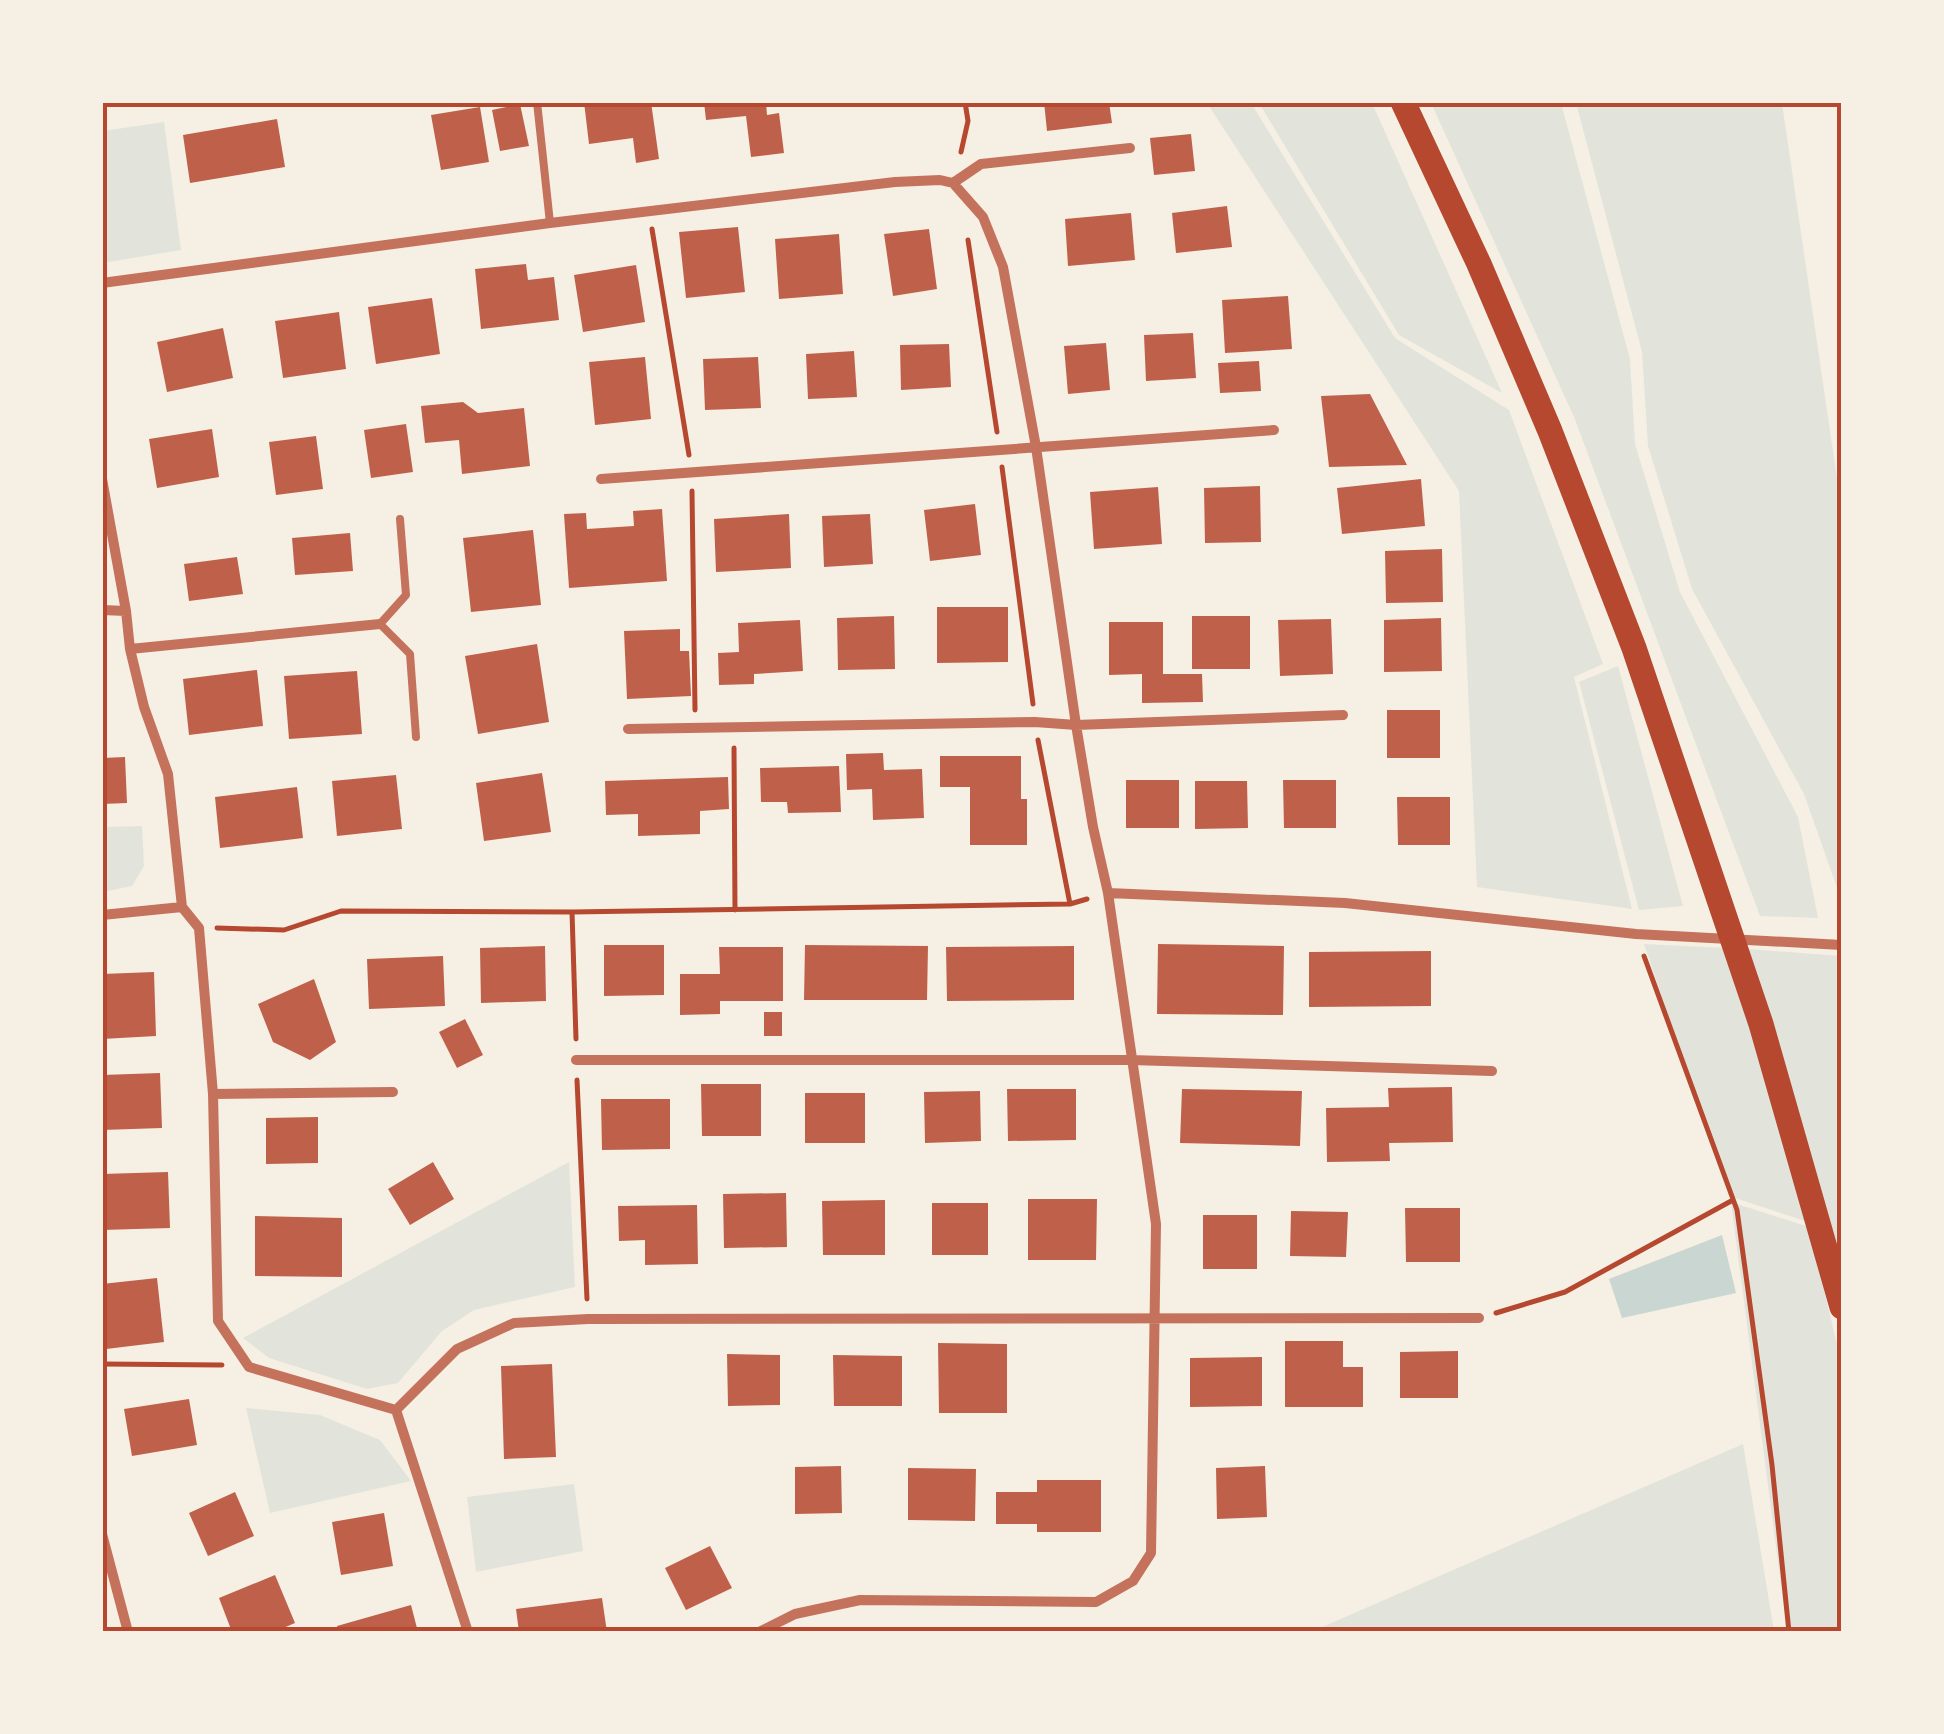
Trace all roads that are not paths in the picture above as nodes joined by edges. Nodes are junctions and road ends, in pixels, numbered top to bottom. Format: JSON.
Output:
{"nodes":[{"id":1,"x":537,"y":102,"type":"edge"},
{"id":2,"x":1403,"y":102,"type":"edge"},
{"id":3,"x":1130,"y":148,"type":"dead end"},
{"id":4,"x":954,"y":183,"type":"junction"},
{"id":5,"x":550,"y":223,"type":"junction"},
{"id":6,"x":102,"y":283,"type":"edge"},
{"id":7,"x":1274,"y":430,"type":"dead end"},
{"id":8,"x":1036,"y":447,"type":"junction"},
{"id":9,"x":102,"y":479,"type":"edge"},
{"id":10,"x":602,"y":479,"type":"dead end"},
{"id":11,"x":400,"y":518,"type":"dead end"},
{"id":12,"x":102,"y":610,"type":"edge"},
{"id":13,"x":126,"y":611,"type":"junction"},
{"id":14,"x":380,"y":624,"type":"junction"},
{"id":15,"x":130,"y":649,"type":"junction"},
{"id":16,"x":1343,"y":715,"type":"dead end"},
{"id":17,"x":1076,"y":725,"type":"junction"},
{"id":18,"x":628,"y":729,"type":"dead end"},
{"id":19,"x":416,"y":737,"type":"dead end"},
{"id":20,"x":1108,"y":892,"type":"junction"},
{"id":21,"x":182,"y":908,"type":"junction"},
{"id":22,"x":102,"y":915,"type":"edge"},
{"id":23,"x":1842,"y":946,"type":"edge"},
{"id":24,"x":576,"y":1060,"type":"road end"},
{"id":25,"x":1132,"y":1060,"type":"junction"},
{"id":26,"x":1492,"y":1071,"type":"dead end"},
{"id":27,"x":393,"y":1092,"type":"dead end"},
{"id":28,"x":213,"y":1094,"type":"junction"},
{"id":29,"x":1842,"y":1307,"type":"edge"},
{"id":30,"x":1479,"y":1318,"type":"road end"},
{"id":31,"x":1155,"y":1319,"type":"junction"},
{"id":32,"x":396,"y":1410,"type":"junction"},
{"id":33,"x":102,"y":1534,"type":"edge"},
{"id":34,"x":108,"y":1580,"type":"edge"},
{"id":35,"x":128,"y":1632,"type":"edge"},
{"id":36,"x":468,"y":1632,"type":"edge"},
{"id":37,"x":758,"y":1632,"type":"edge"}],
"edges":[{"from":1,"to":5,"type":"lane"},
{"from":2,"to":29,"type":"main road"},
{"from":3,"to":4,"type":"street"},
{"from":4,"to":5,"type":"street"},
{"from":4,"to":8,"type":"street"},
{"from":5,"to":6,"type":"street"},
{"from":7,"to":8,"type":"street"},
{"from":8,"to":10,"type":"street"},
{"from":8,"to":17,"type":"street"},
{"from":9,"to":13,"type":"street"},
{"from":11,"to":14,"type":"lane"},
{"from":12,"to":13,"type":"street"},
{"from":13,"to":15,"type":"street"},
{"from":14,"to":15,"type":"street"},
{"from":14,"to":19,"type":"lane"},
{"from":15,"to":21,"type":"street"},
{"from":16,"to":17,"type":"street"},
{"from":17,"to":18,"type":"street"},
{"from":17,"to":20,"type":"street"},
{"from":20,"to":23,"type":"street"},
{"from":20,"to":25,"type":"street"},
{"from":21,"to":22,"type":"street"},
{"from":21,"to":28,"type":"street"},
{"from":24,"to":25,"type":"street"},
{"from":25,"to":26,"type":"street"},
{"from":25,"to":31,"type":"street"},
{"from":27,"to":28,"type":"street"},
{"from":28,"to":32,"type":"street"},
{"from":30,"to":31,"type":"street"},
{"from":31,"to":32,"type":"street"},
{"from":31,"to":37,"type":"street"},
{"from":32,"to":36,"type":"street"},
{"from":33,"to":34,"type":"street"},
{"from":34,"to":35,"type":"street"}]}
